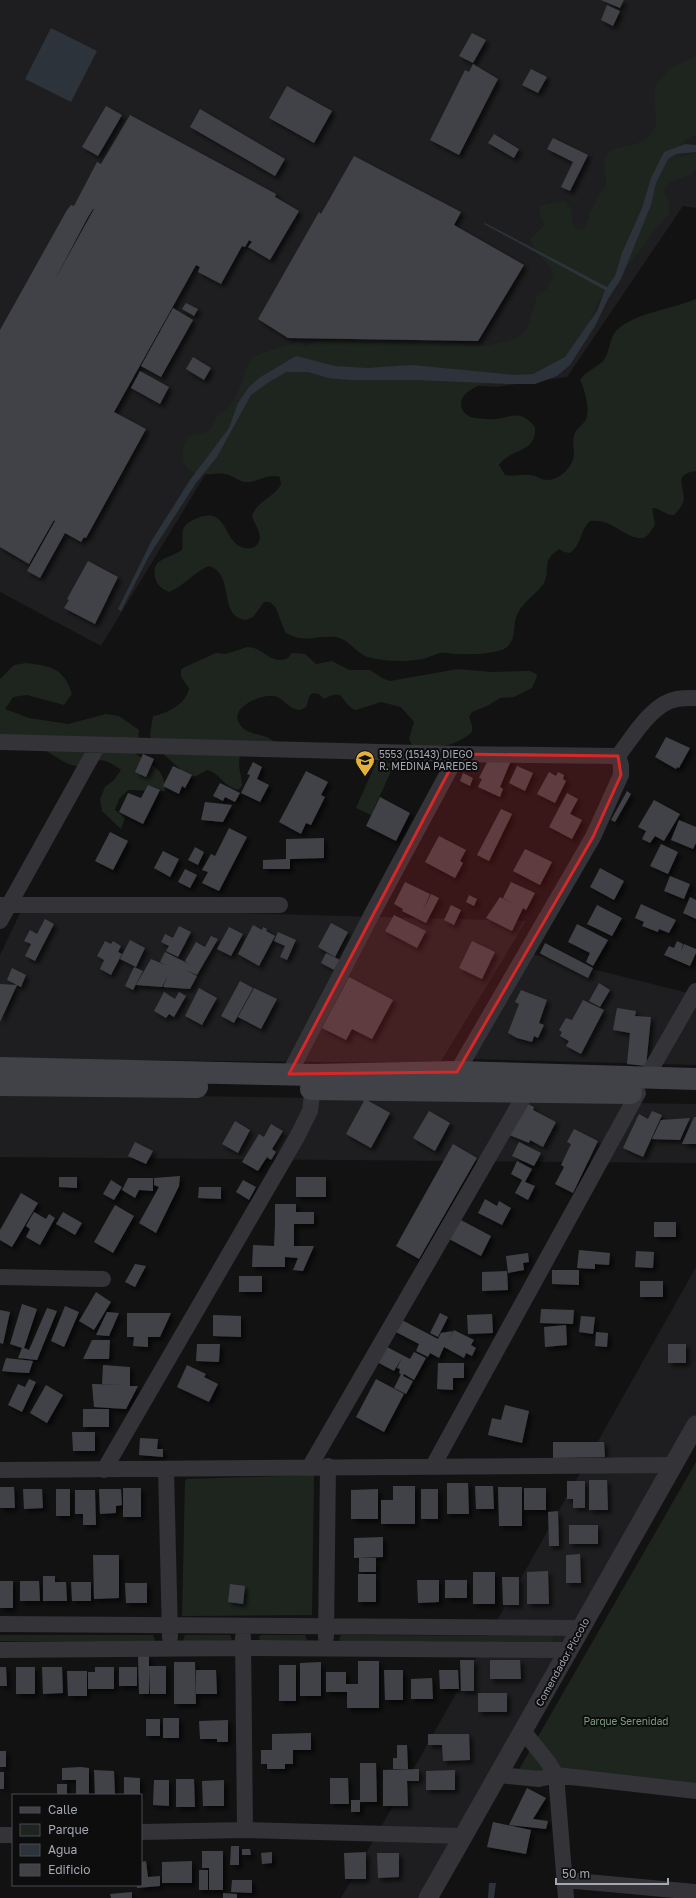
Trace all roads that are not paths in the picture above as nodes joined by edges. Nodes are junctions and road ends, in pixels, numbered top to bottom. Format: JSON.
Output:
{"nodes":[{"id":1,"x":696,"y":698,"type":"edge"},
{"id":2,"x":0,"y":742,"type":"edge"},
{"id":3,"x":98,"y":745,"type":"junction"},
{"id":4,"x":458,"y":754,"type":"junction"},
{"id":5,"x":618,"y":756,"type":"junction"},
{"id":6,"x":4,"y":905,"type":"edge"},
{"id":7,"x":280,"y":905,"type":"dead end"},
{"id":8,"x":0,"y":921,"type":"edge"},
{"id":9,"x":696,"y":991,"type":"edge"},
{"id":10,"x":0,"y":1068,"type":"edge"},
{"id":11,"x":457,"y":1072,"type":"junction"},
{"id":12,"x":289,"y":1074,"type":"junction"},
{"id":13,"x":696,"y":1079,"type":"edge"},
{"id":14,"x":314,"y":1082,"type":"junction"},
{"id":15,"x":0,"y":1085,"type":"edge"},
{"id":16,"x":642,"y":1085,"type":"junction"},
{"id":17,"x":527,"y":1091,"type":"junction"},
{"id":18,"x":696,"y":1093,"type":"edge"},
{"id":19,"x":0,"y":1277,"type":"edge"},
{"id":20,"x":103,"y":1279,"type":"dead end"},
{"id":21,"x":696,"y":1425,"type":"edge"},
{"id":22,"x":673,"y":1464,"type":"junction"},
{"id":23,"x":310,"y":1466,"type":"junction"},
{"id":24,"x":328,"y":1466,"type":"junction"},
{"id":25,"x":433,"y":1466,"type":"junction"},
{"id":26,"x":166,"y":1469,"type":"junction"},
{"id":27,"x":0,"y":1470,"type":"edge"},
{"id":28,"x":104,"y":1470,"type":"junction"},
{"id":29,"x":0,"y":1624,"type":"edge"},
{"id":30,"x":170,"y":1626,"type":"junction"},
{"id":31,"x":243,"y":1626,"type":"junction"},
{"id":32,"x":326,"y":1627,"type":"junction"},
{"id":33,"x":580,"y":1628,"type":"junction"},
{"id":34,"x":170,"y":1648,"type":"junction"},
{"id":35,"x":243,"y":1648,"type":"junction"},
{"id":36,"x":326,"y":1648,"type":"junction"},
{"id":37,"x":0,"y":1650,"type":"edge"},
{"id":38,"x":568,"y":1650,"type":"junction"},
{"id":39,"x":524,"y":1732,"type":"junction"},
{"id":40,"x":499,"y":1775,"type":"junction"},
{"id":41,"x":556,"y":1775,"type":"junction"},
{"id":42,"x":696,"y":1791,"type":"edge"},
{"id":43,"x":245,"y":1830,"type":"junction"},
{"id":44,"x":142,"y":1832,"type":"edge"},
{"id":45,"x":0,"y":1835,"type":"edge"},
{"id":46,"x":12,"y":1835,"type":"edge"},
{"id":47,"x":464,"y":1836,"type":"junction"},
{"id":48,"x":565,"y":1880,"type":"junction"},
{"id":49,"x":696,"y":1892,"type":"edge"},
{"id":50,"x":428,"y":1898,"type":"edge"},
{"id":51,"x":566,"y":1898,"type":"edge"}],
"edges":[{"from":1,"to":5,"type":"street"},
{"from":2,"to":3,"type":"street"},
{"from":3,"to":4,"type":"street"},
{"from":3,"to":6,"type":"street"},
{"from":4,"to":5,"type":"street"},
{"from":4,"to":12,"type":"street"},
{"from":5,"to":11,"type":"street"},
{"from":6,"to":7,"type":"street"},
{"from":6,"to":8,"type":"street"},
{"from":9,"to":16,"type":"street"},
{"from":10,"to":12,"type":"main road"},
{"from":11,"to":14,"type":"main road"},
{"from":11,"to":16,"type":"main road"},
{"from":12,"to":14,"type":"main road"},
{"from":13,"to":16,"type":"main road"},
{"from":14,"to":15,"type":"main road"},
{"from":14,"to":17,"type":"main road"},
{"from":14,"to":28,"type":"street"},
{"from":16,"to":17,"type":"main road"},
{"from":16,"to":18,"type":"main road"},
{"from":16,"to":25,"type":"street"},
{"from":17,"to":23,"type":"street"},
{"from":19,"to":20,"type":"street"},
{"from":21,"to":22,"type":"street","name":"Comendador Piccolo"},
{"from":22,"to":25,"type":"street"},
{"from":22,"to":33,"type":"street","name":"Comendador Piccolo"},
{"from":23,"to":24,"type":"street"},
{"from":23,"to":26,"type":"street"},
{"from":24,"to":25,"type":"street"},
{"from":24,"to":32,"type":"street"},
{"from":26,"to":28,"type":"street"},
{"from":26,"to":30,"type":"street"},
{"from":27,"to":28,"type":"street"},
{"from":29,"to":30,"type":"street"},
{"from":30,"to":31,"type":"street"},
{"from":30,"to":34,"type":"street"},
{"from":31,"to":32,"type":"street"},
{"from":31,"to":35,"type":"street"},
{"from":32,"to":33,"type":"street"},
{"from":32,"to":36,"type":"street"},
{"from":33,"to":38,"type":"street","name":"Comendador Piccolo"},
{"from":34,"to":35,"type":"street"},
{"from":34,"to":37,"type":"street"},
{"from":35,"to":36,"type":"street"},
{"from":35,"to":43,"type":"street"},
{"from":36,"to":38,"type":"street"},
{"from":38,"to":39,"type":"street","name":"Comendador Piccolo"},
{"from":39,"to":40,"type":"street","name":"Comendador Piccolo"},
{"from":39,"to":41,"type":"street"},
{"from":40,"to":41,"type":"street"},
{"from":40,"to":47,"type":"street","name":"Comendador Piccolo"},
{"from":41,"to":42,"type":"street"},
{"from":41,"to":48,"type":"street"},
{"from":43,"to":44,"type":"street"},
{"from":43,"to":47,"type":"street"},
{"from":45,"to":46,"type":"street"},
{"from":47,"to":50,"type":"street","name":"Comendador Piccolo"},
{"from":48,"to":49,"type":"street"},
{"from":48,"to":51,"type":"street"}]}
